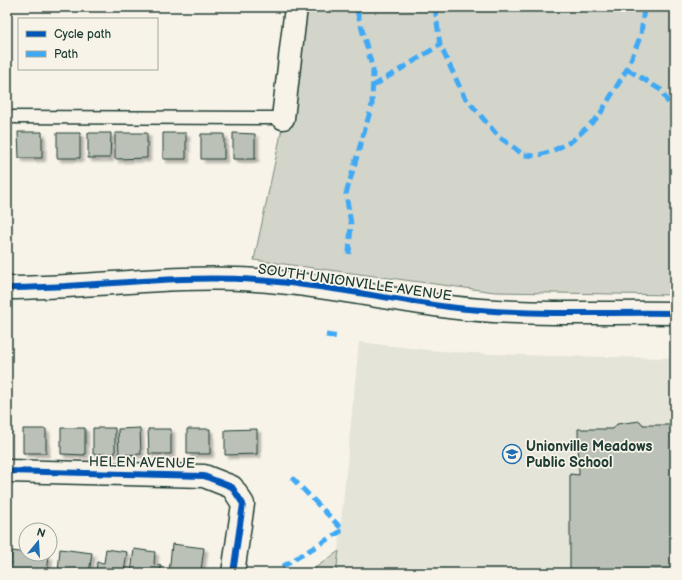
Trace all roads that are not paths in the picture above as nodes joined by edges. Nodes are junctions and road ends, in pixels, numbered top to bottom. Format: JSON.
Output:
{"nodes":[{"id":1,"x":296,"y":7,"type":"edge"},
{"id":2,"x":7,"y":116,"type":"edge"},
{"id":3,"x":283,"y":118,"type":"joint"},
{"id":4,"x":7,"y":288,"type":"edge"},
{"id":5,"x":675,"y":313,"type":"edge"},
{"id":6,"x":7,"y":471,"type":"edge"},
{"id":7,"x":233,"y":573,"type":"edge"}],
"edges":[{"from":1,"to":3,"type":"street"},
{"from":2,"to":3,"type":"lane"},
{"from":4,"to":5,"type":"street","name":"SOUTH UNIONVILLE AVENUE"},
{"from":6,"to":7,"type":"street","name":"HELEN AVENUE"}]}
